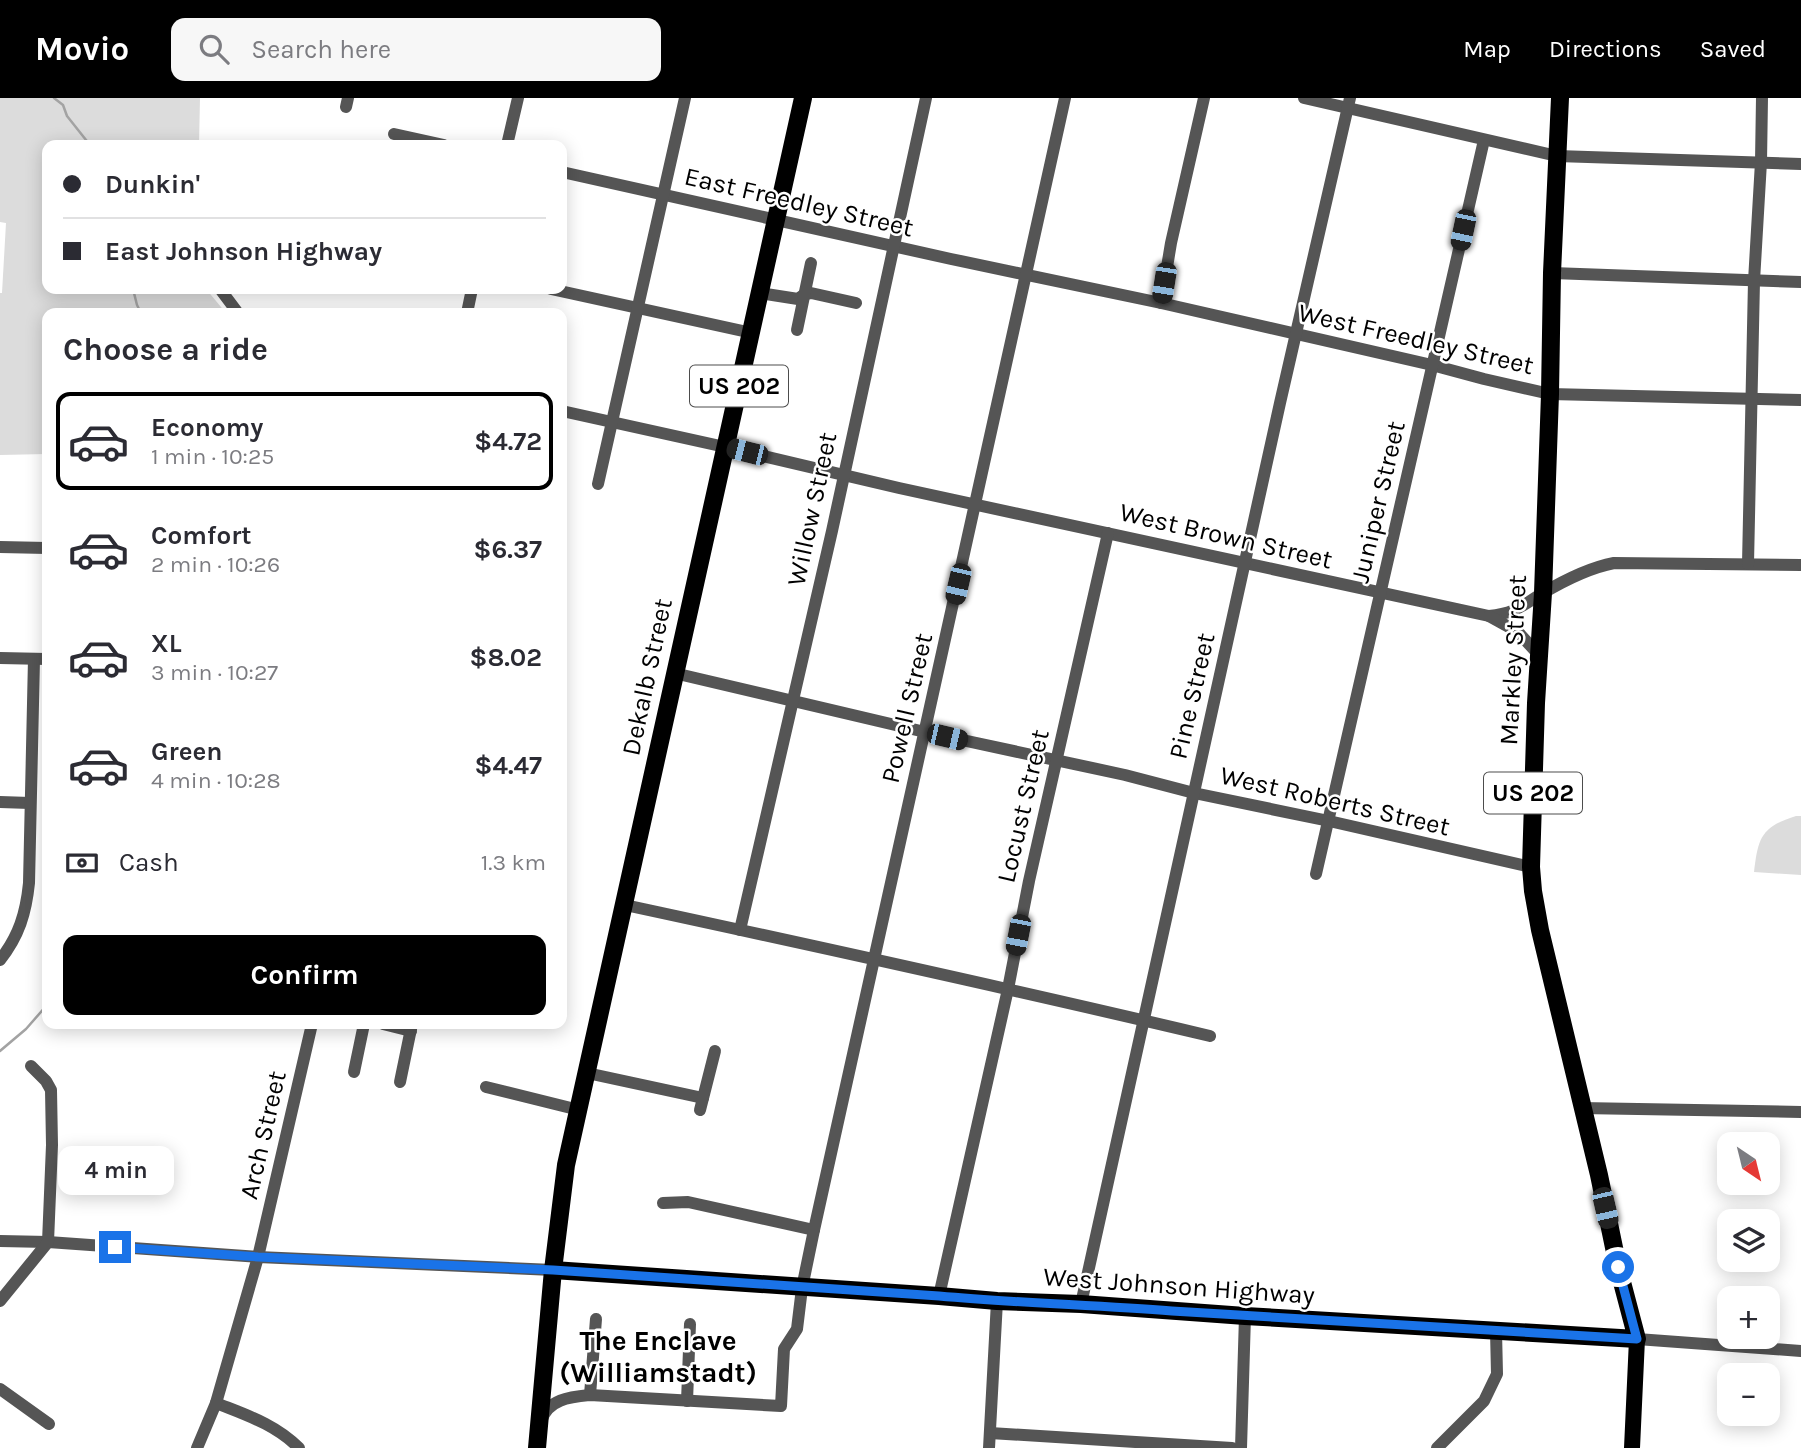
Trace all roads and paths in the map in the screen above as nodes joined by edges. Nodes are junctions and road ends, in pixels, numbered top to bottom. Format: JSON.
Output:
{"nodes":[{"id":1,"x":517,"y":98,"type":"edge"},
{"id":2,"x":685,"y":98,"type":"edge"},
{"id":3,"x":803,"y":98,"type":"edge"},
{"id":4,"x":926,"y":98,"type":"edge"},
{"id":5,"x":1065,"y":98,"type":"edge"},
{"id":6,"x":1204,"y":98,"type":"edge"},
{"id":7,"x":1304,"y":98,"type":"edge"},
{"id":8,"x":1560,"y":98,"type":"edge"},
{"id":9,"x":1762,"y":98,"type":"edge"},
{"id":10,"x":1349,"y":103,"type":"edge"},
{"id":11,"x":394,"y":134,"type":"dead end"},
{"id":12,"x":421,"y":140,"type":"edge"},
{"id":13,"x":508,"y":140,"type":"edge"},
{"id":14,"x":1484,"y":140,"type":"junction"},
{"id":15,"x":1557,"y":156,"type":"junction"},
{"id":16,"x":1761,"y":162,"type":"junction"},
{"id":17,"x":1801,"y":164,"type":"edge"},
{"id":18,"x":567,"y":173,"type":"edge"},
{"id":19,"x":663,"y":195,"type":"junction"},
{"id":20,"x":777,"y":219,"type":"junction"},
{"id":21,"x":892,"y":246,"type":"junction"},
{"id":22,"x":811,"y":263,"type":"dead end"},
{"id":23,"x":1552,"y":273,"type":"junction"},
{"id":24,"x":1026,"y":275,"type":"junction"},
{"id":25,"x":1754,"y":281,"type":"junction"},
{"id":26,"x":1801,"y":282,"type":"edge"},
{"id":27,"x":567,"y":293,"type":"edge"},
{"id":28,"x":760,"y":293,"type":"junction"},
{"id":29,"x":805,"y":294,"type":"junction"},
{"id":30,"x":856,"y":303,"type":"dead end"},
{"id":31,"x":1161,"y":303,"type":"junction"},
{"id":32,"x":637,"y":309,"type":"junction"},
{"id":33,"x":797,"y":330,"type":"dead end"},
{"id":34,"x":752,"y":333,"type":"junction"},
{"id":35,"x":1297,"y":334,"type":"junction"},
{"id":36,"x":1433,"y":365,"type":"junction"},
{"id":37,"x":1550,"y":394,"type":"junction"},
{"id":38,"x":1751,"y":397,"type":"junction"},
{"id":39,"x":1801,"y":400,"type":"edge"},
{"id":40,"x":567,"y":412,"type":"edge"},
{"id":41,"x":611,"y":423,"type":"junction"},
{"id":42,"x":725,"y":447,"type":"junction"},
{"id":43,"x":844,"y":474,"type":"junction"},
{"id":44,"x":598,"y":484,"type":"dead end"},
{"id":45,"x":976,"y":504,"type":"junction"},
{"id":46,"x":1108,"y":533,"type":"junction"},
{"id":47,"x":0,"y":547,"type":"edge"},
{"id":48,"x":42,"y":548,"type":"edge"},
{"id":49,"x":1245,"y":563,"type":"junction"},
{"id":50,"x":1748,"y":564,"type":"junction"},
{"id":51,"x":1801,"y":565,"type":"edge"},
{"id":52,"x":1381,"y":593,"type":"junction"},
{"id":53,"x":1543,"y":593,"type":"junction"},
{"id":54,"x":1489,"y":616,"type":"junction"},
{"id":55,"x":1539,"y":655,"type":"junction"},
{"id":56,"x":0,"y":658,"type":"edge"},
{"id":57,"x":41,"y":659,"type":"edge"},
{"id":58,"x":674,"y":673,"type":"junction"},
{"id":59,"x":792,"y":701,"type":"junction"},
{"id":60,"x":925,"y":732,"type":"junction"},
{"id":61,"x":1056,"y":761,"type":"junction"},
{"id":62,"x":1194,"y":793,"type":"junction"},
{"id":63,"x":0,"y":802,"type":"edge"},
{"id":64,"x":30,"y":803,"type":"junction"},
{"id":65,"x":1329,"y":821,"type":"junction"},
{"id":66,"x":1531,"y":867,"type":"junction"},
{"id":67,"x":1316,"y":874,"type":"dead end"},
{"id":68,"x":625,"y":905,"type":"junction"},
{"id":69,"x":740,"y":930,"type":"junction"},
{"id":70,"x":874,"y":958,"type":"junction"},
{"id":71,"x":0,"y":960,"type":"edge"},
{"id":72,"x":1007,"y":989,"type":"junction"},
{"id":73,"x":1144,"y":1020,"type":"junction"},
{"id":74,"x":311,"y":1029,"type":"edge"},
{"id":75,"x":363,"y":1029,"type":"edge"},
{"id":76,"x":412,"y":1029,"type":"edge"},
{"id":77,"x":1210,"y":1036,"type":"dead end"},
{"id":78,"x":715,"y":1051,"type":"dead end"},
{"id":79,"x":31,"y":1066,"type":"dead end"},
{"id":80,"x":354,"y":1072,"type":"dead end"},
{"id":81,"x":587,"y":1073,"type":"junction"},
{"id":82,"x":400,"y":1082,"type":"dead end"},
{"id":83,"x":486,"y":1087,"type":"dead end"},
{"id":84,"x":1581,"y":1108,"type":"junction"},
{"id":85,"x":579,"y":1110,"type":"junction"},
{"id":86,"x":1801,"y":1112,"type":"edge"},
{"id":87,"x":663,"y":1203,"type":"dead end"},
{"id":88,"x":814,"y":1230,"type":"junction"},
{"id":89,"x":0,"y":1241,"type":"edge"},
{"id":90,"x":48,"y":1242,"type":"junction"},
{"id":91,"x":258,"y":1257,"type":"junction"},
{"id":92,"x":553,"y":1270,"type":"junction"},
{"id":93,"x":802,"y":1288,"type":"junction"},
{"id":94,"x":939,"y":1296,"type":"junction"},
{"id":95,"x":0,"y":1301,"type":"edge"},
{"id":96,"x":997,"y":1301,"type":"junction"},
{"id":97,"x":1081,"y":1304,"type":"junction"},
{"id":98,"x":1245,"y":1316,"type":"junction"},
{"id":99,"x":596,"y":1319,"type":"dead end"},
{"id":100,"x":690,"y":1324,"type":"dead end"},
{"id":101,"x":1496,"y":1331,"type":"junction"},
{"id":102,"x":1637,"y":1339,"type":"junction"},
{"id":103,"x":1801,"y":1351,"type":"edge"},
{"id":104,"x":0,"y":1389,"type":"edge"},
{"id":105,"x":590,"y":1395,"type":"junction"},
{"id":106,"x":687,"y":1401,"type":"junction"},
{"id":107,"x":216,"y":1403,"type":"junction"},
{"id":108,"x":49,"y":1424,"type":"dead end"},
{"id":109,"x":990,"y":1433,"type":"junction"},
{"id":110,"x":538,"y":1440,"type":"edge"},
{"id":111,"x":197,"y":1448,"type":"edge"},
{"id":112,"x":299,"y":1448,"type":"edge"},
{"id":113,"x":989,"y":1448,"type":"edge"},
{"id":114,"x":1232,"y":1448,"type":"edge"},
{"id":115,"x":1241,"y":1448,"type":"edge"},
{"id":116,"x":1437,"y":1448,"type":"edge"},
{"id":117,"x":1632,"y":1448,"type":"edge"}],
"edges":[{"from":1,"to":13,"type":"street"},
{"from":2,"to":19,"type":"street"},
{"from":3,"to":20,"type":"highway","name":"Dekalb Street","number":"US 202"},
{"from":4,"to":21,"type":"street","name":"Willow Street"},
{"from":5,"to":24,"type":"street","name":"Powell Street"},
{"from":6,"to":31,"type":"street"},
{"from":7,"to":10,"type":"street"},
{"from":8,"to":15,"type":"highway","name":"Markley Street","number":"US 202"},
{"from":9,"to":16,"type":"street"},
{"from":10,"to":14,"type":"street"},
{"from":10,"to":35,"type":"street","name":"Pine Street"},
{"from":11,"to":12,"type":"street"},
{"from":14,"to":15,"type":"street"},
{"from":14,"to":36,"type":"street","name":"Juniper Street"},
{"from":15,"to":16,"type":"street"},
{"from":15,"to":23,"type":"highway","name":"Markley Street","number":"US 202"},
{"from":16,"to":17,"type":"street"},
{"from":16,"to":25,"type":"street"},
{"from":18,"to":19,"type":"street","name":"East Freedley Street"},
{"from":19,"to":20,"type":"street","name":"East Freedley Street"},
{"from":19,"to":32,"type":"street"},
{"from":20,"to":21,"type":"street","name":"East Freedley Street"},
{"from":20,"to":28,"type":"highway","name":"Dekalb Street","number":"US 202"},
{"from":21,"to":24,"type":"street","name":"East Freedley Street"},
{"from":21,"to":43,"type":"street","name":"Willow Street"},
{"from":22,"to":29,"type":"street"},
{"from":23,"to":25,"type":"street"},
{"from":23,"to":37,"type":"highway","name":"Markley Street","number":"US 202"},
{"from":24,"to":31,"type":"street","name":"West Freedley Street"},
{"from":24,"to":45,"type":"street","name":"Powell Street"},
{"from":25,"to":26,"type":"street"},
{"from":25,"to":38,"type":"street"},
{"from":27,"to":32,"type":"street"},
{"from":28,"to":29,"type":"street"},
{"from":28,"to":34,"type":"highway","name":"Dekalb Street","number":"US 202"},
{"from":29,"to":30,"type":"street"},
{"from":29,"to":33,"type":"street"},
{"from":31,"to":35,"type":"street","name":"West Freedley Street"},
{"from":32,"to":34,"type":"street"},
{"from":32,"to":41,"type":"street"},
{"from":34,"to":42,"type":"highway","name":"Dekalb Street","number":"US 202"},
{"from":35,"to":36,"type":"street","name":"West Freedley Street"},
{"from":35,"to":49,"type":"street","name":"Pine Street"},
{"from":36,"to":37,"type":"street","name":"West Freedley Street"},
{"from":36,"to":52,"type":"street","name":"Juniper Street"},
{"from":37,"to":38,"type":"street","name":"West Freedley Street"},
{"from":37,"to":53,"type":"highway","name":"Markley Street","number":"US 202"},
{"from":38,"to":39,"type":"street","name":"West Freedley Street"},
{"from":38,"to":50,"type":"street"},
{"from":40,"to":41,"type":"street","name":"West Brown Street"},
{"from":41,"to":42,"type":"street","name":"West Brown Street"},
{"from":41,"to":44,"type":"street"},
{"from":42,"to":43,"type":"street","name":"West Brown Street"},
{"from":42,"to":58,"type":"highway","name":"Dekalb Street","number":"US 202"},
{"from":43,"to":45,"type":"street","name":"West Brown Street"},
{"from":43,"to":59,"type":"street","name":"Willow Street"},
{"from":45,"to":46,"type":"street","name":"West Brown Street"},
{"from":45,"to":60,"type":"street","name":"Powell Street"},
{"from":46,"to":49,"type":"street","name":"West Brown Street"},
{"from":46,"to":61,"type":"street","name":"Locust Street"},
{"from":47,"to":48,"type":"street"},
{"from":49,"to":52,"type":"street","name":"West Brown Street"},
{"from":49,"to":62,"type":"street","name":"Pine Street"},
{"from":50,"to":51,"type":"street","name":"West Brown Street"},
{"from":50,"to":53,"type":"street","name":"West Brown Street"},
{"from":52,"to":54,"type":"street","name":"West Brown Street"},
{"from":52,"to":65,"type":"street","name":"Juniper Street"},
{"from":53,"to":54,"type":"street","name":"West Brown Street"},
{"from":53,"to":55,"type":"highway","name":"Markley Street","number":"US 202"},
{"from":54,"to":55,"type":"street"},
{"from":55,"to":66,"type":"highway","name":"Markley Street","number":"US 202"},
{"from":56,"to":57,"type":"street"},
{"from":57,"to":64,"type":"street"},
{"from":58,"to":59,"type":"street","name":"West Roberts Street"},
{"from":58,"to":68,"type":"highway","name":"Dekalb Street","number":"US 202"},
{"from":59,"to":60,"type":"street","name":"West Roberts Street"},
{"from":59,"to":69,"type":"street","name":"Willow Street"},
{"from":60,"to":61,"type":"street","name":"West Roberts Street"},
{"from":60,"to":70,"type":"street","name":"Powell Street"},
{"from":61,"to":62,"type":"street","name":"West Roberts Street"},
{"from":61,"to":72,"type":"street","name":"Locust Street"},
{"from":62,"to":65,"type":"street","name":"West Roberts Street"},
{"from":62,"to":73,"type":"street","name":"Pine Street"},
{"from":63,"to":64,"type":"street"},
{"from":64,"to":71,"type":"street"},
{"from":65,"to":66,"type":"street","name":"West Roberts Street"},
{"from":65,"to":67,"type":"street","name":"Juniper Street"},
{"from":66,"to":84,"type":"highway","name":"Markley Street","number":"US 202"},
{"from":68,"to":69,"type":"street"},
{"from":68,"to":81,"type":"highway","name":"Dekalb Street","number":"US 202"},
{"from":69,"to":70,"type":"street"},
{"from":70,"to":72,"type":"street"},
{"from":70,"to":88,"type":"street","name":"Powell Street"},
{"from":72,"to":73,"type":"street"},
{"from":72,"to":94,"type":"street","name":"Locust Street"},
{"from":73,"to":77,"type":"street"},
{"from":73,"to":97,"type":"street","name":"Pine Street"},
{"from":74,"to":91,"type":"street","name":"Arch Street"},
{"from":75,"to":80,"type":"street"},
{"from":76,"to":82,"type":"street"},
{"from":78,"to":81,"type":"street"},
{"from":79,"to":90,"type":"street"},
{"from":81,"to":85,"type":"highway","name":"Dekalb Street","number":"US 202"},
{"from":83,"to":85,"type":"street"},
{"from":84,"to":86,"type":"street"},
{"from":84,"to":102,"type":"highway","name":"Markley Street","number":"US 202"},
{"from":85,"to":92,"type":"highway","name":"Dekalb Street","number":"US 202"},
{"from":87,"to":88,"type":"street"},
{"from":88,"to":93,"type":"street","name":"Powell Street"},
{"from":89,"to":90,"type":"street"},
{"from":90,"to":91,"type":"street"},
{"from":90,"to":95,"type":"street"},
{"from":91,"to":92,"type":"street"},
{"from":91,"to":107,"type":"street","name":"Arch Street"},
{"from":92,"to":93,"type":"highway","name":"West Johnson Highway"},
{"from":92,"to":110,"type":"highway","number":"US 202"},
{"from":93,"to":94,"type":"highway","name":"West Johnson Highway"},
{"from":93,"to":106,"type":"street","name":"Powell Street"},
{"from":94,"to":96,"type":"highway","name":"West Johnson Highway"},
{"from":96,"to":97,"type":"highway","name":"West Johnson Highway"},
{"from":96,"to":109,"type":"street"},
{"from":97,"to":98,"type":"highway","name":"West Johnson Highway"},
{"from":98,"to":101,"type":"highway","name":"West Johnson Highway"},
{"from":98,"to":115,"type":"street"},
{"from":99,"to":105,"type":"street"},
{"from":100,"to":106,"type":"street"},
{"from":101,"to":102,"type":"highway","name":"West Johnson Highway"},
{"from":101,"to":116,"type":"street"},
{"from":102,"to":103,"type":"street","name":"West Johnson Highway"},
{"from":102,"to":117,"type":"main road"},
{"from":104,"to":108,"type":"street"},
{"from":105,"to":106,"type":"street"},
{"from":105,"to":110,"type":"street"},
{"from":107,"to":111,"type":"street","name":"Arch Street"},
{"from":107,"to":112,"type":"street"},
{"from":109,"to":113,"type":"street"},
{"from":109,"to":114,"type":"street"}]}
